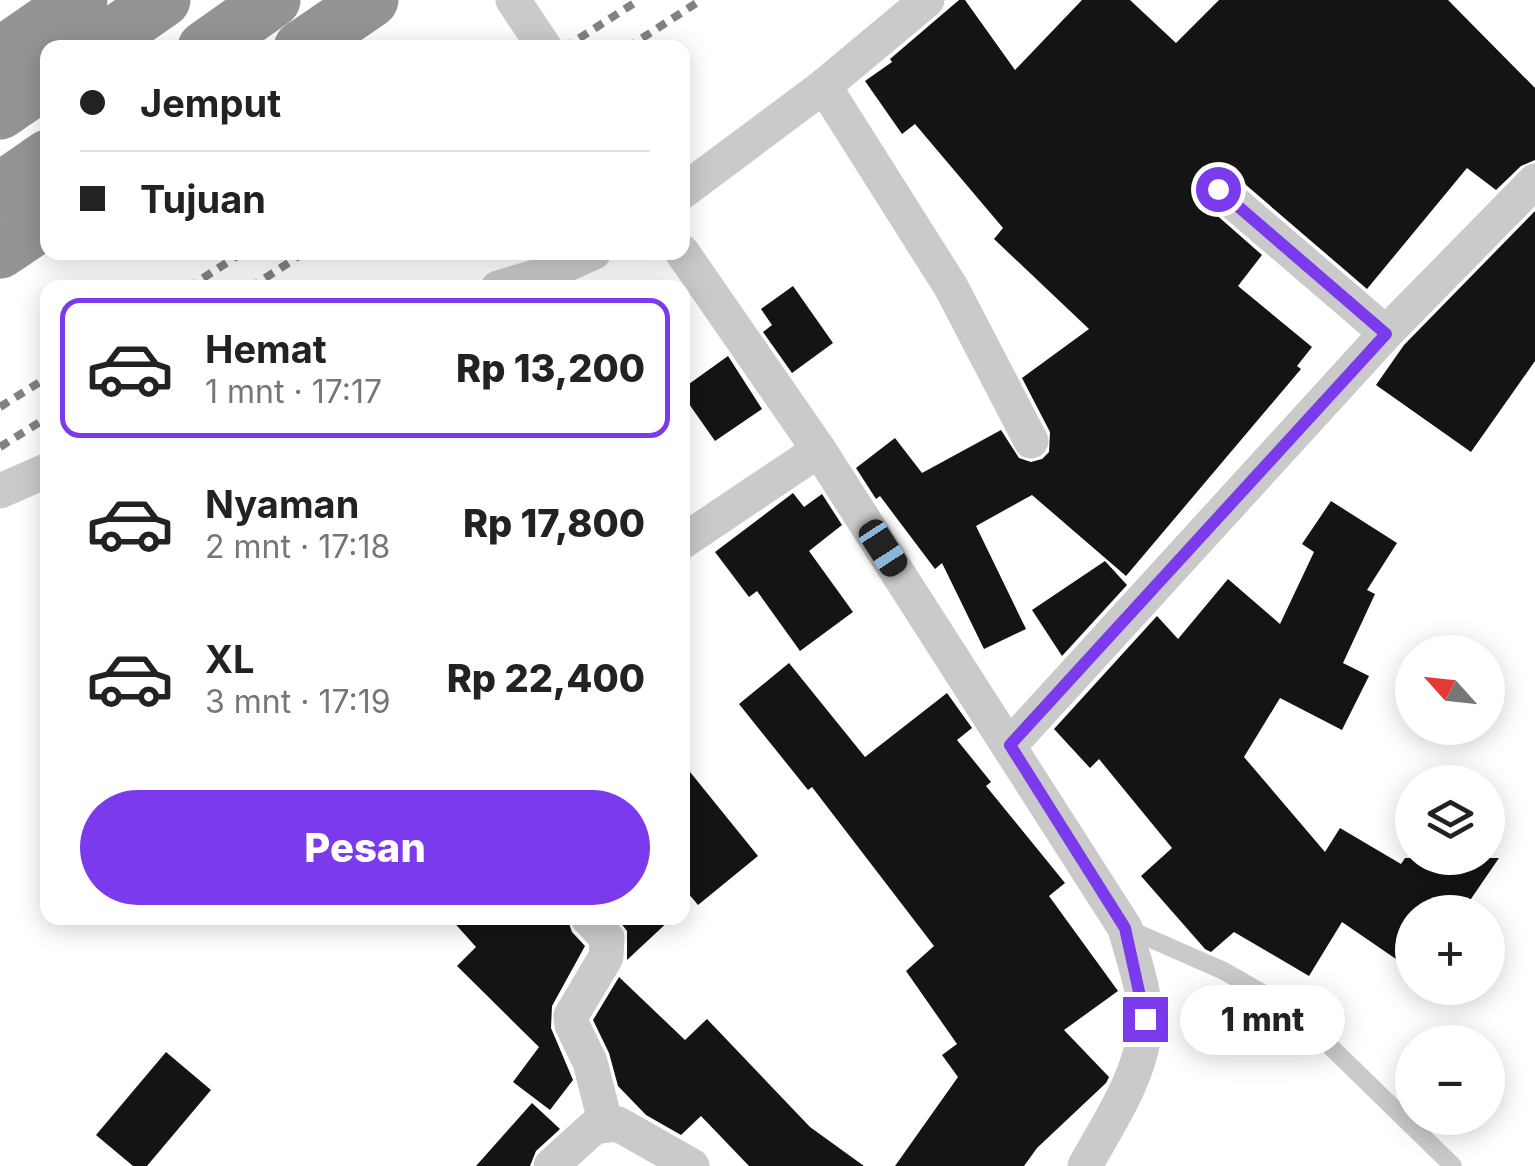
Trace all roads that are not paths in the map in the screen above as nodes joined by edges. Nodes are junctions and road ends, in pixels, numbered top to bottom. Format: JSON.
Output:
{"nodes":[{"id":1,"x":80,"y":0,"type":"edge"},
{"id":2,"x":163,"y":0,"type":"edge"},
{"id":3,"x":273,"y":0,"type":"edge"},
{"id":4,"x":370,"y":0,"type":"edge"},
{"id":5,"x":513,"y":0,"type":"edge"},
{"id":6,"x":927,"y":0,"type":"edge"},
{"id":7,"x":106,"y":40,"type":"edge"},
{"id":8,"x":216,"y":40,"type":"edge"},
{"id":9,"x":312,"y":40,"type":"edge"},
{"id":10,"x":540,"y":40,"type":"edge"},
{"id":11,"x":0,"y":56,"type":"edge"},
{"id":12,"x":40,"y":85,"type":"edge"},
{"id":13,"x":824,"y":86,"type":"junction"},
{"id":14,"x":0,"y":112,"type":"edge"},
{"id":15,"x":40,"y":162,"type":"edge"},
{"id":16,"x":1535,"y":181,"type":"edge"},
{"id":17,"x":690,"y":186,"type":"edge"},
{"id":18,"x":1218,"y":189,"type":"dead end"},
{"id":19,"x":0,"y":190,"type":"edge"},
{"id":20,"x":40,"y":224,"type":"edge"},
{"id":21,"x":0,"y":251,"type":"edge"},
{"id":22,"x":576,"y":260,"type":"edge"},
{"id":23,"x":688,"y":260,"type":"edge"},
{"id":24,"x":525,"y":280,"type":"edge"},
{"id":25,"x":1386,"y":334,"type":"junction"},
{"id":26,"x":1032,"y":442,"type":"dead end"},
{"id":27,"x":819,"y":450,"type":"junction"},
{"id":28,"x":40,"y":474,"type":"edge"},
{"id":29,"x":0,"y":491,"type":"edge"},
{"id":30,"x":690,"y":537,"type":"edge"},
{"id":31,"x":1010,"y":745,"type":"junction"},
{"id":32,"x":595,"y":925,"type":"edge"},
{"id":33,"x":1125,"y":928,"type":"junction"},
{"id":34,"x":606,"y":1125,"type":"junction"},
{"id":35,"x":550,"y":1166,"type":"edge"},
{"id":36,"x":692,"y":1166,"type":"edge"},
{"id":37,"x":1085,"y":1166,"type":"edge"},
{"id":38,"x":1453,"y":1166,"type":"edge"}],
"edges":[{"from":1,"to":11,"type":"highway"},
{"from":2,"to":7,"type":"highway"},
{"from":3,"to":8,"type":"highway"},
{"from":4,"to":9,"type":"highway"},
{"from":5,"to":10,"type":"street"},
{"from":6,"to":13,"type":"street"},
{"from":12,"to":14,"type":"highway"},
{"from":13,"to":17,"type":"street"},
{"from":13,"to":26,"type":"street"},
{"from":15,"to":19,"type":"highway"},
{"from":16,"to":25,"type":"street"},
{"from":18,"to":25,"type":"street"},
{"from":20,"to":21,"type":"highway"},
{"from":22,"to":24,"type":"street"},
{"from":23,"to":27,"type":"street"},
{"from":25,"to":31,"type":"street"},
{"from":27,"to":30,"type":"street"},
{"from":27,"to":31,"type":"street"},
{"from":28,"to":29,"type":"street"},
{"from":31,"to":33,"type":"street"},
{"from":32,"to":34,"type":"street"},
{"from":33,"to":37,"type":"street"},
{"from":33,"to":38,"type":"lane"},
{"from":34,"to":35,"type":"street"},
{"from":34,"to":36,"type":"street"}]}
